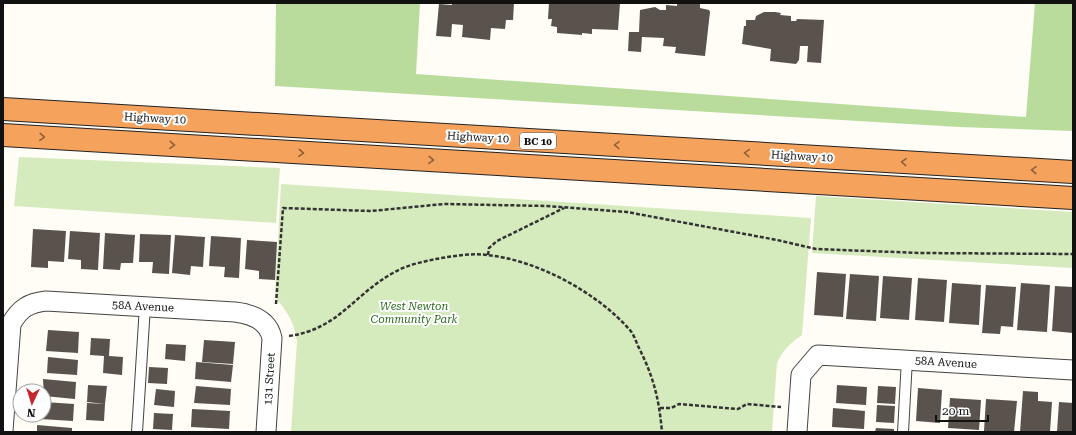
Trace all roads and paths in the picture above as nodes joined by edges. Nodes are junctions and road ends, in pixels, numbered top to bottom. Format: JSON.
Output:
{"nodes":[{"id":1,"x":3,"y":109,"type":"edge"},
{"id":2,"x":3,"y":135,"type":"edge"},
{"id":3,"x":1073,"y":172,"type":"edge"},
{"id":4,"x":1073,"y":198,"type":"edge"},
{"id":5,"x":565,"y":208,"type":"junction"},
{"id":6,"x":1073,"y":254,"type":"edge"},
{"id":7,"x":488,"y":255,"type":"junction"},
{"id":8,"x":276,"y":304,"type":"dead end"},
{"id":9,"x":145,"y":306,"type":"junction"},
{"id":10,"x":267,"y":326,"type":"joint"},
{"id":11,"x":287,"y":337,"type":"dead end"},
{"id":12,"x":907,"y":359,"type":"junction"},
{"id":13,"x":1073,"y":370,"type":"edge"},
{"id":14,"x":781,"y":407,"type":"dead end"},
{"id":15,"x":660,"y":408,"type":"junction"},
{"id":16,"x":3,"y":431,"type":"edge"},
{"id":17,"x":136,"y":432,"type":"edge"},
{"id":18,"x":266,"y":432,"type":"edge"},
{"id":19,"x":662,"y":432,"type":"edge"},
{"id":20,"x":797,"y":432,"type":"edge"},
{"id":21,"x":903,"y":432,"type":"edge"}],
"edges":[{"from":3,"to":1,"type":"highway","name":"Highway 10","number":"BC 10","one_way":true},
{"from":2,"to":4,"type":"highway","number":"BC 10","one_way":true},
{"from":5,"to":6,"type":"path"},
{"from":5,"to":7,"type":"path"},
{"from":5,"to":8,"type":"path"},
{"from":7,"to":11,"type":"path"},
{"from":7,"to":15,"type":"path"},
{"from":9,"to":10,"type":"street","name":"58A Avenue"},
{"from":9,"to":16,"type":"street","name":"58A Avenue"},
{"from":9,"to":17,"type":"lane"},
{"from":10,"to":18,"type":"street","name":"131 Street"},
{"from":12,"to":13,"type":"street","name":"58A Avenue"},
{"from":12,"to":20,"type":"street","name":"58A Avenue"},
{"from":12,"to":21,"type":"lane"},
{"from":14,"to":15,"type":"path"},
{"from":15,"to":19,"type":"path"}]}
